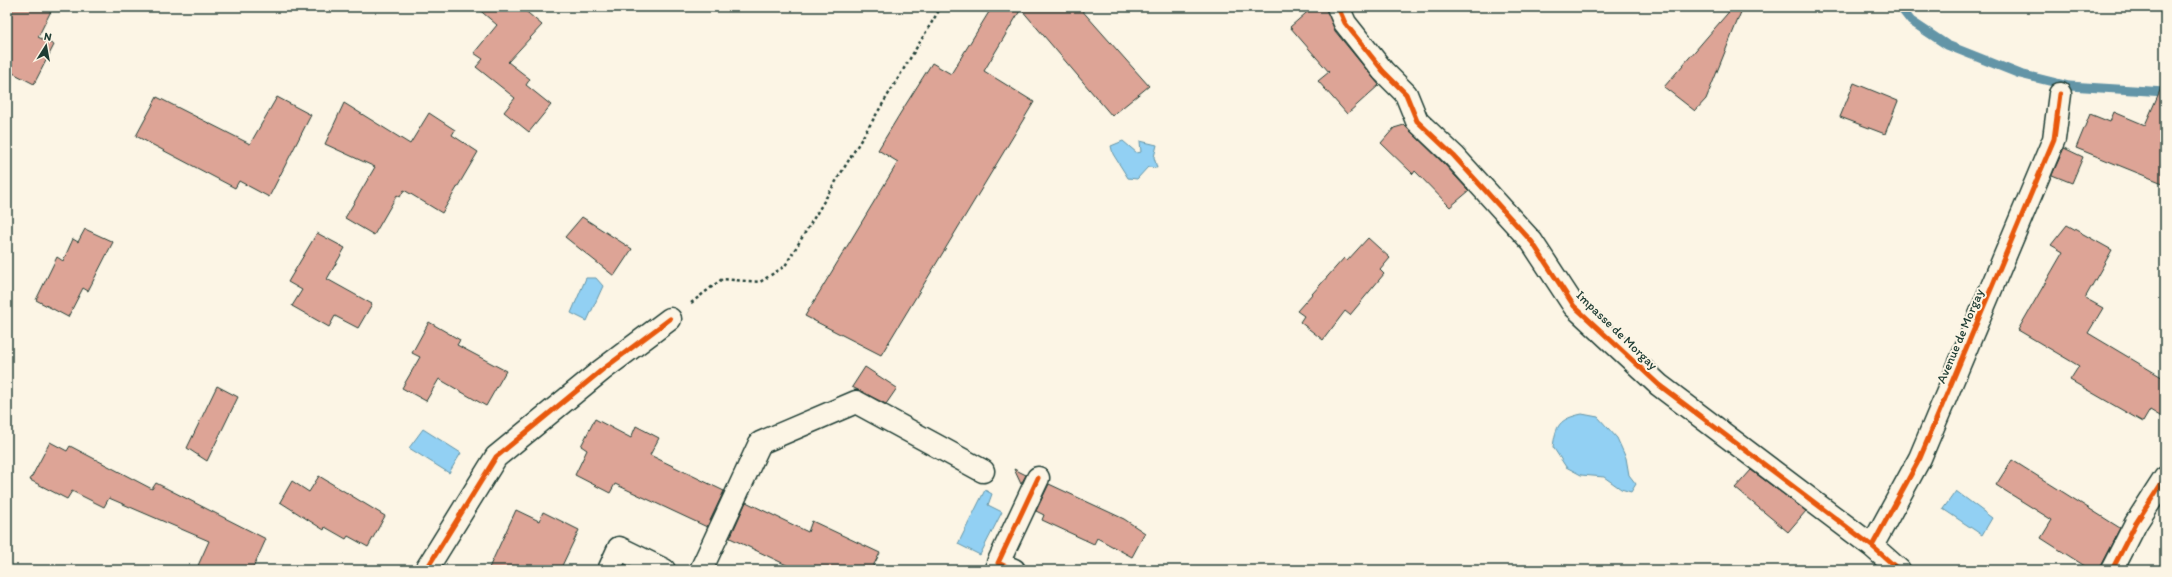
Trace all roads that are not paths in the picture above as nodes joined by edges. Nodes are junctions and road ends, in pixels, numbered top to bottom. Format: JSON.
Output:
{"nodes":[{"id":1,"x":1338,"y":7,"type":"edge"},
{"id":2,"x":2060,"y":94,"type":"dead end"},
{"id":3,"x":670,"y":320,"type":"road end"},
{"id":4,"x":983,"y":471,"type":"dead end"},
{"id":5,"x":1038,"y":478,"type":"dead end"},
{"id":6,"x":2165,"y":478,"type":"edge"},
{"id":7,"x":1872,"y":546,"type":"junction"},
{"id":8,"x":426,"y":570,"type":"edge"},
{"id":9,"x":609,"y":570,"type":"edge"},
{"id":10,"x":664,"y":570,"type":"edge"},
{"id":11,"x":701,"y":570,"type":"edge"},
{"id":12,"x":1014,"y":570,"type":"edge"},
{"id":13,"x":1899,"y":570,"type":"edge"},
{"id":14,"x":2112,"y":570,"type":"edge"}],
"edges":[{"from":1,"to":7,"type":"street","name":"Impasse de Morgay"},
{"from":2,"to":7,"type":"street","name":"Avenue de Morgay"},
{"from":3,"to":8,"type":"street"},
{"from":4,"to":11,"type":"street"},
{"from":5,"to":12,"type":"street"},
{"from":6,"to":14,"type":"street"},
{"from":7,"to":13,"type":"street"},
{"from":9,"to":10,"type":"street"}]}
